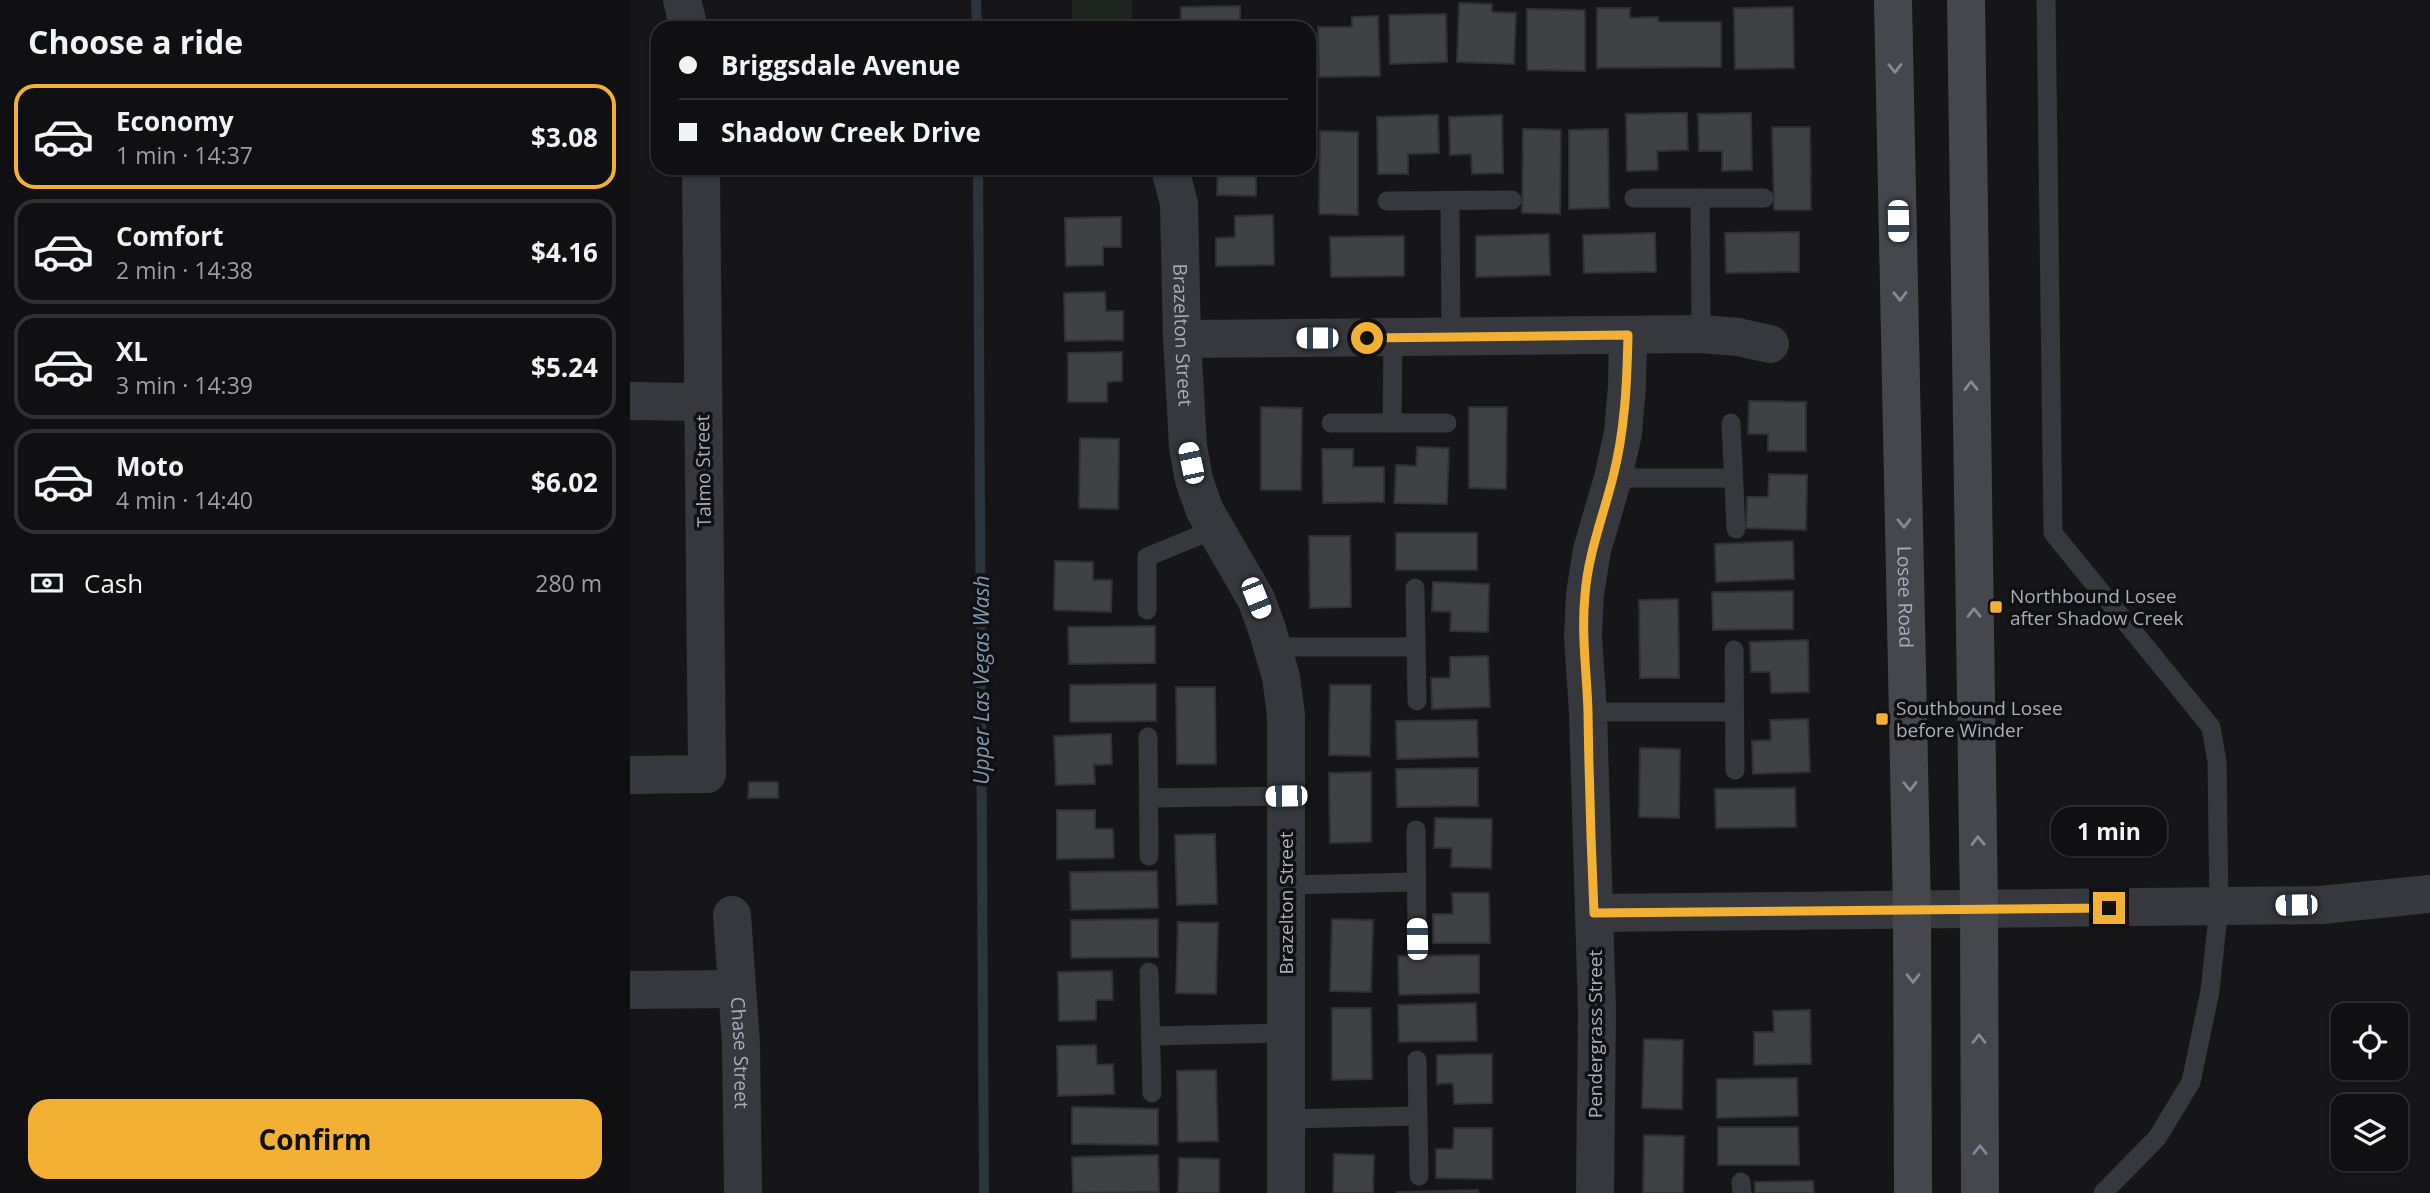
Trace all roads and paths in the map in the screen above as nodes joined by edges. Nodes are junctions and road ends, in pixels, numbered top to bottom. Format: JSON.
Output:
{"nodes":[{"id":1,"x":682,"y":0,"type":"edge"},
{"id":2,"x":1894,"y":0,"type":"edge"},
{"id":3,"x":1966,"y":0,"type":"edge"},
{"id":4,"x":2046,"y":0,"type":"edge"},
{"id":5,"x":687,"y":21,"type":"edge"},
{"id":6,"x":701,"y":175,"type":"edge"},
{"id":7,"x":1172,"y":175,"type":"edge"},
{"id":8,"x":1634,"y":198,"type":"dead end"},
{"id":9,"x":1700,"y":198,"type":"junction"},
{"id":10,"x":1763,"y":198,"type":"dead end"},
{"id":11,"x":1511,"y":200,"type":"dead end"},
{"id":12,"x":1387,"y":201,"type":"dead end"},
{"id":13,"x":1450,"y":201,"type":"junction"},
{"id":14,"x":1701,"y":334,"type":"junction"},
{"id":15,"x":1628,"y":335,"type":"junction"},
{"id":16,"x":1451,"y":337,"type":"junction"},
{"id":17,"x":1393,"y":338,"type":"junction"},
{"id":18,"x":1182,"y":339,"type":"junction"},
{"id":19,"x":1770,"y":344,"type":"dead end"},
{"id":20,"x":630,"y":401,"type":"edge"},
{"id":21,"x":702,"y":402,"type":"junction"},
{"id":22,"x":1731,"y":423,"type":"dead end"},
{"id":23,"x":1331,"y":424,"type":"dead end"},
{"id":24,"x":1392,"y":424,"type":"junction"},
{"id":25,"x":1447,"y":424,"type":"dead end"},
{"id":26,"x":1613,"y":478,"type":"junction"},
{"id":27,"x":1733,"y":478,"type":"junction"},
{"id":28,"x":1215,"y":529,"type":"junction"},
{"id":29,"x":1736,"y":529,"type":"dead end"},
{"id":30,"x":1415,"y":588,"type":"dead end"},
{"id":31,"x":1147,"y":610,"type":"dead end"},
{"id":32,"x":1273,"y":647,"type":"junction"},
{"id":33,"x":1416,"y":647,"type":"junction"},
{"id":34,"x":1734,"y":650,"type":"dead end"},
{"id":35,"x":1417,"y":701,"type":"dead end"},
{"id":36,"x":1588,"y":712,"type":"junction"},
{"id":37,"x":1734,"y":712,"type":"junction"},
{"id":38,"x":1148,"y":737,"type":"dead end"},
{"id":39,"x":1735,"y":771,"type":"dead end"},
{"id":40,"x":630,"y":775,"type":"edge"},
{"id":41,"x":1286,"y":796,"type":"junction"},
{"id":42,"x":1149,"y":798,"type":"junction"},
{"id":43,"x":1416,"y":830,"type":"dead end"},
{"id":44,"x":1149,"y":856,"type":"dead end"},
{"id":45,"x":1416,"y":882,"type":"junction"},
{"id":46,"x":1286,"y":885,"type":"junction"},
{"id":47,"x":2430,"y":894,"type":"edge"},
{"id":48,"x":2219,"y":906,"type":"junction"},
{"id":49,"x":1979,"y":909,"type":"junction"},
{"id":50,"x":1912,"y":910,"type":"junction"},
{"id":51,"x":1594,"y":913,"type":"junction"},
{"id":52,"x":732,"y":915,"type":"dead end"},
{"id":53,"x":1417,"y":939,"type":"dead end"},
{"id":54,"x":1149,"y":972,"type":"dead end"},
{"id":55,"x":737,"y":989,"type":"junction"},
{"id":56,"x":630,"y":990,"type":"edge"},
{"id":57,"x":1286,"y":1033,"type":"junction"},
{"id":58,"x":1151,"y":1036,"type":"junction"},
{"id":59,"x":1418,"y":1060,"type":"dead end"},
{"id":60,"x":1152,"y":1093,"type":"dead end"},
{"id":61,"x":1418,"y":1116,"type":"junction"},
{"id":62,"x":1286,"y":1119,"type":"junction"},
{"id":63,"x":1419,"y":1176,"type":"dead end"},
{"id":64,"x":743,"y":1193,"type":"edge"},
{"id":65,"x":1286,"y":1193,"type":"edge"},
{"id":66,"x":1595,"y":1193,"type":"edge"},
{"id":67,"x":1913,"y":1193,"type":"edge"},
{"id":68,"x":1980,"y":1193,"type":"edge"},
{"id":69,"x":2103,"y":1193,"type":"edge"}],
"edges":[{"from":1,"to":5,"type":"street"},
{"from":2,"to":50,"type":"main road","name":"Losee Road","one_way":true},
{"from":49,"to":3,"type":"main road","one_way":true},
{"from":4,"to":48,"type":"lane"},
{"from":6,"to":21,"type":"street","name":"Talmo Street"},
{"from":7,"to":18,"type":"street","name":"Brazelton Street"},
{"from":8,"to":9,"type":"lane"},
{"from":9,"to":10,"type":"lane"},
{"from":9,"to":14,"type":"lane"},
{"from":11,"to":13,"type":"lane"},
{"from":12,"to":13,"type":"lane"},
{"from":13,"to":16,"type":"lane"},
{"from":14,"to":15,"type":"street"},
{"from":14,"to":19,"type":"street"},
{"from":15,"to":16,"type":"street"},
{"from":15,"to":26,"type":"street","name":"Pendergrass Street"},
{"from":16,"to":17,"type":"street"},
{"from":17,"to":18,"type":"street"},
{"from":17,"to":24,"type":"lane"},
{"from":18,"to":28,"type":"street","name":"Brazelton Street"},
{"from":20,"to":21,"type":"street"},
{"from":21,"to":40,"type":"street","name":"Talmo Street"},
{"from":22,"to":27,"type":"lane"},
{"from":23,"to":24,"type":"lane"},
{"from":24,"to":25,"type":"lane"},
{"from":26,"to":27,"type":"lane"},
{"from":26,"to":36,"type":"street","name":"Pendergrass Street"},
{"from":27,"to":29,"type":"lane"},
{"from":28,"to":31,"type":"lane"},
{"from":28,"to":32,"type":"street","name":"Brazelton Street"},
{"from":30,"to":33,"type":"lane"},
{"from":32,"to":33,"type":"lane"},
{"from":32,"to":41,"type":"street","name":"Brazelton Street"},
{"from":33,"to":35,"type":"lane"},
{"from":34,"to":37,"type":"lane"},
{"from":36,"to":37,"type":"lane"},
{"from":36,"to":51,"type":"street","name":"Pendergrass Street"},
{"from":37,"to":39,"type":"lane"},
{"from":38,"to":42,"type":"lane"},
{"from":41,"to":42,"type":"lane"},
{"from":41,"to":46,"type":"street","name":"Brazelton Street"},
{"from":42,"to":44,"type":"lane"},
{"from":43,"to":45,"type":"lane"},
{"from":45,"to":46,"type":"lane"},
{"from":45,"to":53,"type":"lane"},
{"from":46,"to":57,"type":"street","name":"Brazelton Street"},
{"from":47,"to":48,"type":"street"},
{"from":48,"to":49,"type":"street"},
{"from":48,"to":69,"type":"lane"},
{"from":49,"to":50,"type":"street"},
{"from":68,"to":49,"type":"main road","one_way":true},
{"from":50,"to":51,"type":"street"},
{"from":50,"to":67,"type":"main road","name":"Losee Road","one_way":true},
{"from":51,"to":66,"type":"street","name":"Pendergrass Street"},
{"from":52,"to":55,"type":"street","name":"Chase Street"},
{"from":54,"to":58,"type":"lane"},
{"from":55,"to":56,"type":"street"},
{"from":55,"to":64,"type":"street","name":"Chase Street"},
{"from":57,"to":58,"type":"lane"},
{"from":57,"to":62,"type":"street","name":"Brazelton Street"},
{"from":58,"to":60,"type":"lane"},
{"from":59,"to":61,"type":"lane"},
{"from":61,"to":62,"type":"lane"},
{"from":61,"to":63,"type":"lane"},
{"from":62,"to":65,"type":"street","name":"Brazelton Street"}]}
